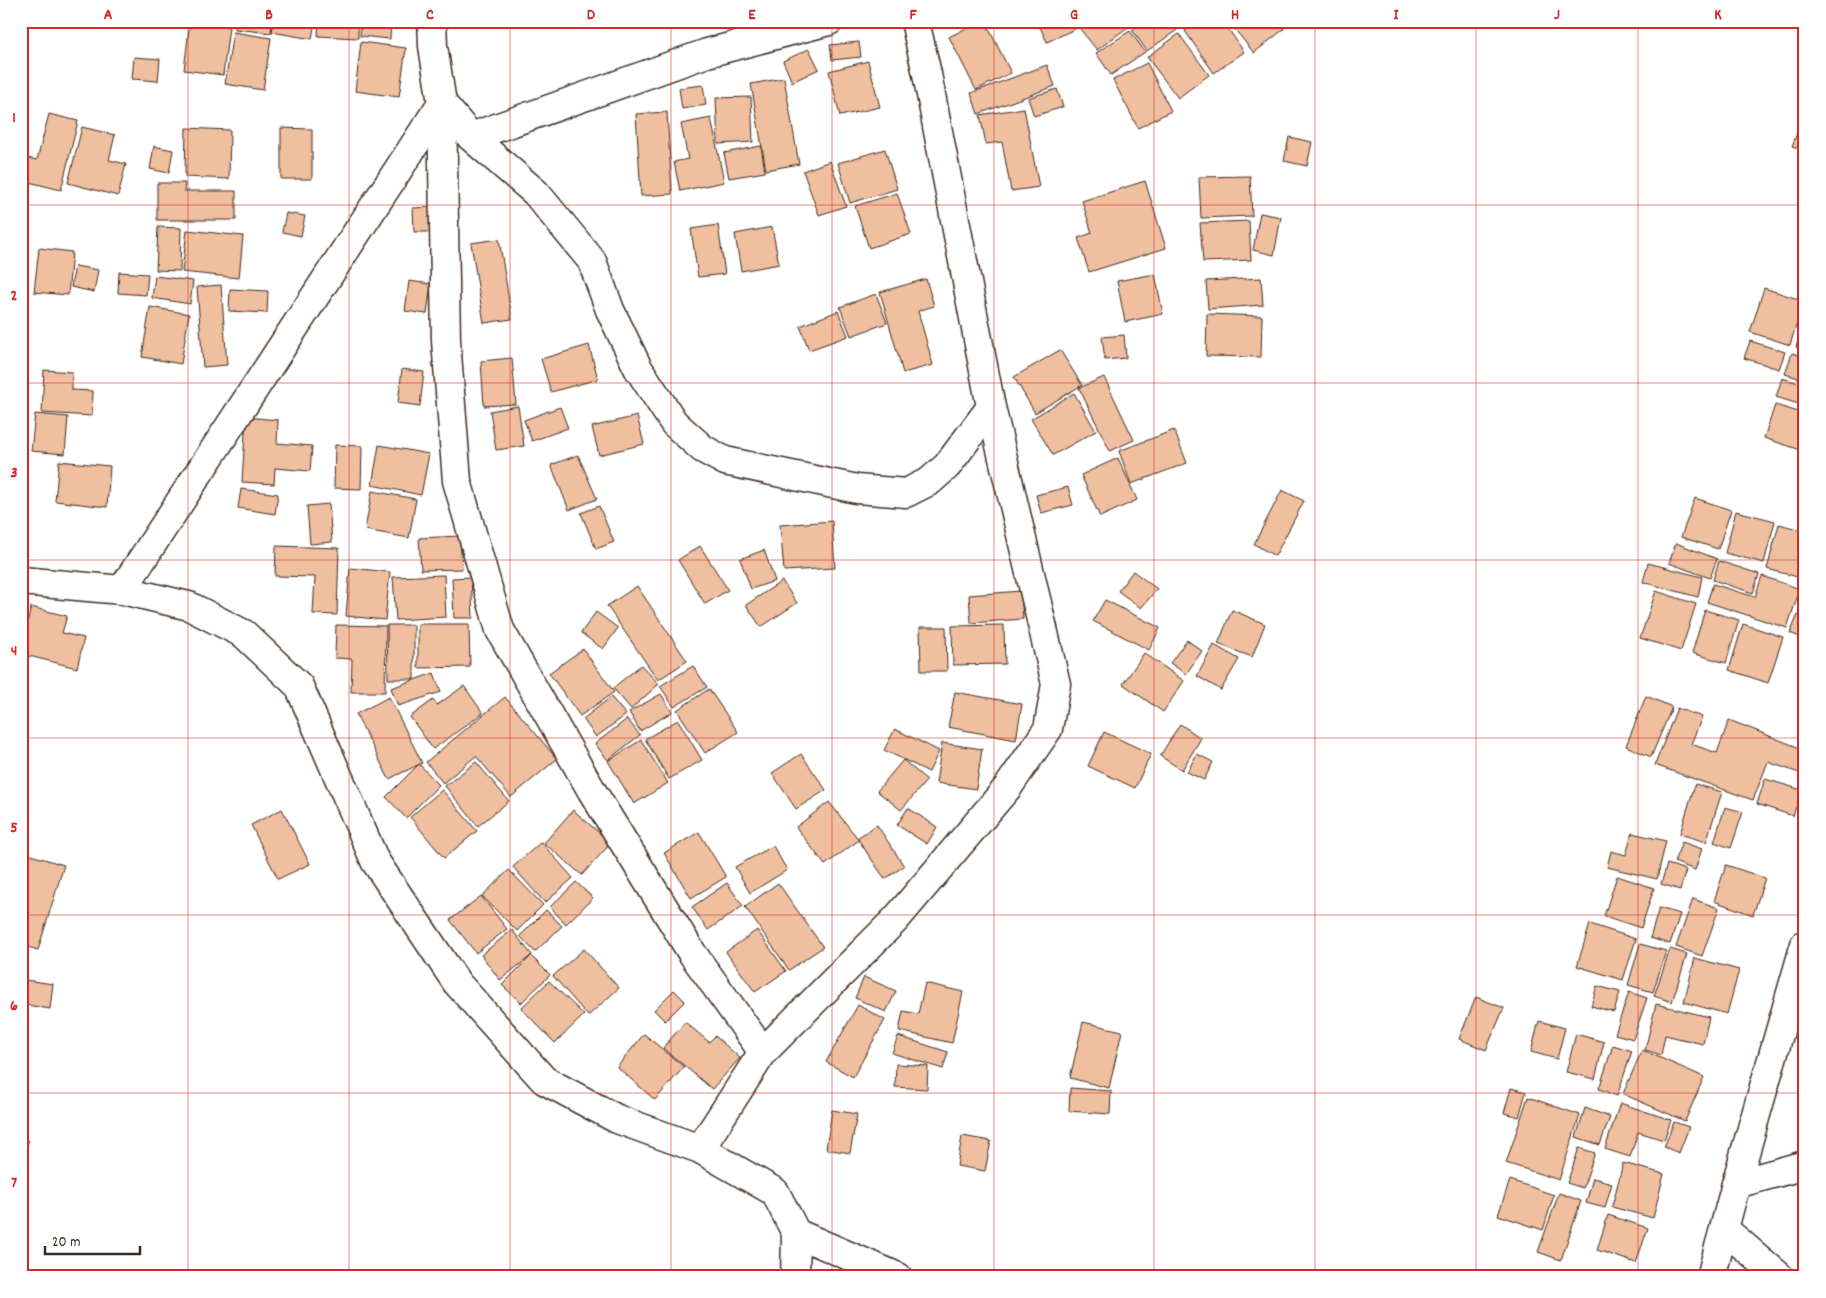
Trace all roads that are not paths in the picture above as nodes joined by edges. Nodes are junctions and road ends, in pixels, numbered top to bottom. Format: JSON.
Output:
{"nodes":[{"id":1,"x":432,"y":21,"type":"edge"},
{"id":2,"x":829,"y":21,"type":"edge"},
{"id":3,"x":916,"y":21,"type":"edge"},
{"id":4,"x":442,"y":103,"type":"junction"},
{"id":5,"x":471,"y":137,"type":"junction"},
{"id":6,"x":991,"y":407,"type":"junction"},
{"id":7,"x":21,"y":581,"type":"edge"},
{"id":8,"x":122,"y":590,"type":"junction"},
{"id":9,"x":1805,"y":944,"type":"edge"},
{"id":10,"x":763,"y":1052,"type":"junction"},
{"id":11,"x":700,"y":1149,"type":"junction"},
{"id":12,"x":1805,"y":1165,"type":"edge"},
{"id":13,"x":1736,"y":1184,"type":"junction"},
{"id":14,"x":1725,"y":1230,"type":"junction"},
{"id":15,"x":796,"y":1233,"type":"junction"},
{"id":16,"x":795,"y":1277,"type":"edge"},
{"id":17,"x":898,"y":1277,"type":"edge"},
{"id":18,"x":1711,"y":1277,"type":"edge"},
{"id":19,"x":1780,"y":1277,"type":"edge"}],
"edges":[{"from":1,"to":4,"type":"street"},
{"from":2,"to":5,"type":"street"},
{"from":3,"to":6,"type":"street"},
{"from":4,"to":5,"type":"street"},
{"from":4,"to":8,"type":"street"},
{"from":4,"to":10,"type":"street"},
{"from":5,"to":6,"type":"street"},
{"from":6,"to":10,"type":"street"},
{"from":7,"to":8,"type":"street"},
{"from":8,"to":11,"type":"street"},
{"from":9,"to":13,"type":"street"},
{"from":10,"to":11,"type":"street"},
{"from":11,"to":15,"type":"street"},
{"from":12,"to":13,"type":"street"},
{"from":13,"to":14,"type":"street"},
{"from":14,"to":18,"type":"street"},
{"from":14,"to":19,"type":"street"},
{"from":15,"to":16,"type":"street"},
{"from":15,"to":17,"type":"street"}]}
